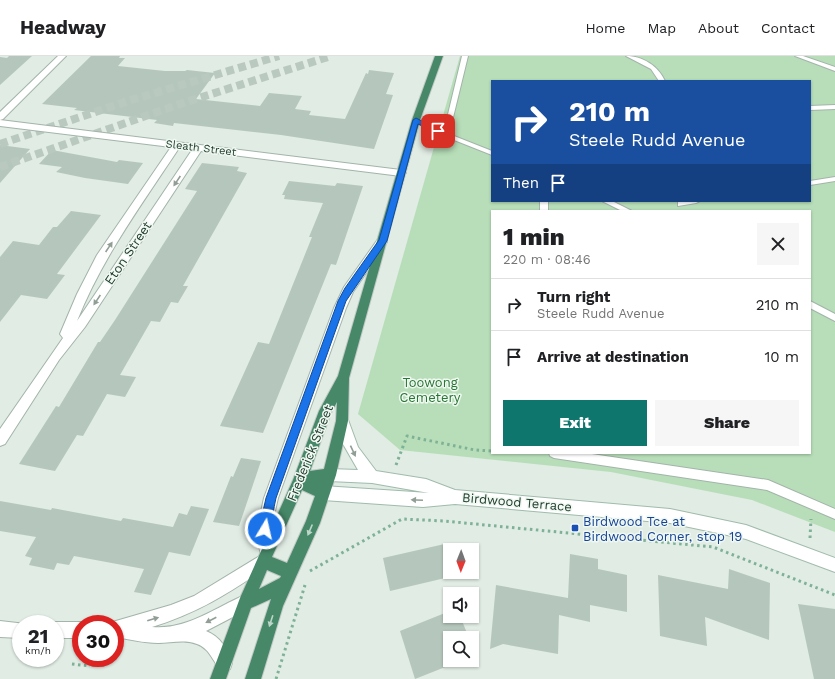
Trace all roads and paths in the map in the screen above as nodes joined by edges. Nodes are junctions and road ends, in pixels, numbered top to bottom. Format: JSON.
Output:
{"nodes":[{"id":1,"x":62,"y":56,"type":"edge"},
{"id":2,"x":439,"y":56,"type":"edge"},
{"id":3,"x":465,"y":56,"type":"edge"},
{"id":4,"x":629,"y":56,"type":"edge"},
{"id":5,"x":798,"y":56,"type":"edge"},
{"id":6,"x":835,"y":69,"type":"edge"},
{"id":7,"x":662,"y":80,"type":"edge"},
{"id":8,"x":835,"y":107,"type":"edge"},
{"id":9,"x":811,"y":108,"type":"edge"},
{"id":10,"x":0,"y":117,"type":"edge"},
{"id":11,"x":416,"y":120,"type":"junction"},
{"id":12,"x":0,"y":124,"type":"edge"},
{"id":13,"x":446,"y":134,"type":"junction"},
{"id":14,"x":176,"y":145,"type":"junction"},
{"id":15,"x":198,"y":148,"type":"junction"},
{"id":16,"x":491,"y":153,"type":"edge"},
{"id":17,"x":402,"y":173,"type":"junction"},
{"id":18,"x":835,"y":179,"type":"edge"},
{"id":19,"x":811,"y":183,"type":"edge"},
{"id":20,"x":608,"y":202,"type":"edge"},
{"id":21,"x":692,"y":202,"type":"edge"},
{"id":22,"x":681,"y":205,"type":"edge"},
{"id":23,"x":626,"y":210,"type":"edge"},
{"id":24,"x":383,"y":241,"type":"junction"},
{"id":25,"x":811,"y":305,"type":"edge"},
{"id":26,"x":835,"y":318,"type":"edge"},
{"id":27,"x":55,"y":357,"type":"junction"},
{"id":28,"x":344,"y":377,"type":"junction"},
{"id":29,"x":342,"y":421,"type":"junction"},
{"id":30,"x":0,"y":440,"type":"edge"},
{"id":31,"x":491,"y":451,"type":"edge"},
{"id":32,"x":561,"y":454,"type":"edge"},
{"id":33,"x":329,"y":475,"type":"junction"},
{"id":34,"x":372,"y":477,"type":"junction"},
{"id":35,"x":391,"y":480,"type":"junction"},
{"id":36,"x":300,"y":481,"type":"junction"},
{"id":37,"x":323,"y":493,"type":"junction"},
{"id":38,"x":456,"y":497,"type":"junction"},
{"id":39,"x":812,"y":505,"type":"junction"},
{"id":40,"x":835,"y":514,"type":"edge"},
{"id":41,"x":808,"y":554,"type":"junction"},
{"id":42,"x":265,"y":556,"type":"junction"},
{"id":43,"x":835,"y":565,"type":"edge"},
{"id":44,"x":309,"y":572,"type":"dead end"},
{"id":45,"x":287,"y":578,"type":"junction"},
{"id":46,"x":307,"y":579,"type":"dead end"},
{"id":47,"x":835,"y":595,"type":"edge"},
{"id":48,"x":245,"y":603,"type":"junction"},
{"id":49,"x":124,"y":627,"type":"edge"},
{"id":50,"x":0,"y":629,"type":"edge"},
{"id":51,"x":12,"y":630,"type":"edge"},
{"id":52,"x":124,"y":630,"type":"edge"},
{"id":53,"x":176,"y":634,"type":"junction"},
{"id":54,"x":224,"y":664,"type":"junction"},
{"id":55,"x":218,"y":679,"type":"edge"},
{"id":56,"x":253,"y":679,"type":"edge"},
{"id":57,"x":276,"y":679,"type":"edge"}],
"edges":[{"from":1,"to":10,"type":"street"},
{"from":2,"to":11,"type":"highway","name":"Frederick Street"},
{"from":3,"to":13,"type":"lane"},
{"from":4,"to":7,"type":"lane"},
{"from":5,"to":6,"type":"lane"},
{"from":8,"to":9,"type":"lane"},
{"from":11,"to":13,"type":"lane"},
{"from":11,"to":17,"type":"highway","name":"Frederick Street"},
{"from":12,"to":14,"type":"street","name":"Sleath Street"},
{"from":13,"to":16,"type":"lane"},
{"from":14,"to":15,"type":"street","name":"Sleath Street"},
{"from":27,"to":14,"type":"street","name":"Eton Street","one_way":true},
{"from":15,"to":17,"type":"street","name":"Sleath Street"},
{"from":15,"to":27,"type":"street","name":"Eton Street","one_way":true},
{"from":17,"to":24,"type":"highway","name":"Frederick Street"},
{"from":18,"to":19,"type":"lane"},
{"from":20,"to":23,"type":"lane"},
{"from":21,"to":22,"type":"lane"},
{"from":24,"to":28,"type":"highway","name":"Frederick Street"},
{"from":24,"to":42,"type":"street","name":"Frederick Street"},
{"from":25,"to":26,"type":"lane"},
{"from":27,"to":30,"type":"street","name":"Eton Street"},
{"from":28,"to":29,"type":"highway","name":"Frederick Street"},
{"from":28,"to":36,"type":"highway","name":"Frederick Street"},
{"from":29,"to":33,"type":"highway","name":"Frederick Street"},
{"from":29,"to":34,"type":"street","one_way":true},
{"from":31,"to":35,"type":"path"},
{"from":32,"to":39,"type":"lane"},
{"from":33,"to":34,"type":"street","name":"Birdwood Terrace"},
{"from":33,"to":36,"type":"highway"},
{"from":33,"to":37,"type":"highway","name":"Frederick Street"},
{"from":34,"to":35,"type":"street","name":"Birdwood Terrace"},
{"from":35,"to":38,"type":"street","name":"Birdwood Terrace"},
{"from":36,"to":37,"type":"highway"},
{"from":36,"to":42,"type":"highway","name":"Frederick Street"},
{"from":38,"to":37,"type":"street","name":"Birdwood Terrace","one_way":true},
{"from":37,"to":45,"type":"highway","name":"Frederick Street","one_way":true},
{"from":38,"to":41,"type":"street","name":"Birdwood Terrace"},
{"from":39,"to":40,"type":"lane"},
{"from":39,"to":41,"type":"path"},
{"from":41,"to":43,"type":"street","name":"Birdwood Terrace"},
{"from":42,"to":45,"type":"highway"},
{"from":42,"to":48,"type":"highway","name":"Frederick Street"},
{"from":49,"to":42,"type":"street","one_way":true},
{"from":44,"to":47,"type":"path"},
{"from":45,"to":48,"type":"highway"},
{"from":45,"to":56,"type":"highway","name":"Frederick Street","one_way":true},
{"from":46,"to":57,"type":"path"},
{"from":48,"to":53,"type":"street","one_way":true},
{"from":48,"to":54,"type":"highway","name":"Frederick Street"},
{"from":50,"to":51,"type":"street"},
{"from":52,"to":53,"type":"street"},
{"from":53,"to":54,"type":"street"},
{"from":54,"to":55,"type":"highway","name":"Frederick Street"}]}
